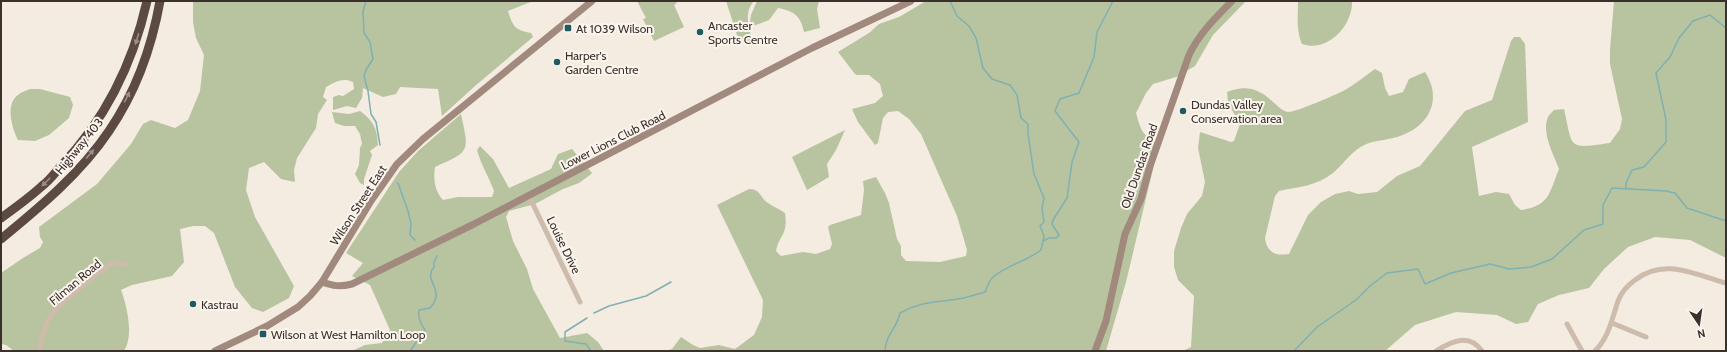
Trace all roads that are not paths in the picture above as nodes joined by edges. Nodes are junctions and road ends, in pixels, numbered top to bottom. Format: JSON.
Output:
{"nodes":[{"id":1,"x":147,"y":1,"type":"edge"},
{"id":2,"x":160,"y":1,"type":"edge"},
{"id":3,"x":592,"y":1,"type":"edge"},
{"id":4,"x":911,"y":1,"type":"edge"},
{"id":5,"x":1232,"y":1,"type":"edge"},
{"id":6,"x":529,"y":196,"type":"junction"},
{"id":7,"x":1,"y":218,"type":"edge"},
{"id":8,"x":1,"y":238,"type":"edge"},
{"id":9,"x":126,"y":265,"type":"dead end"},
{"id":10,"x":322,"y":282,"type":"junction"},
{"id":11,"x":1726,"y":283,"type":"edge"},
{"id":12,"x":580,"y":302,"type":"dead end"},
{"id":13,"x":1612,"y":323,"type":"junction"},
{"id":14,"x":1567,"y":324,"type":"dead end"},
{"id":15,"x":1646,"y":337,"type":"dead end"},
{"id":16,"x":39,"y":351,"type":"edge"},
{"id":17,"x":214,"y":351,"type":"edge"},
{"id":18,"x":1095,"y":351,"type":"edge"},
{"id":19,"x":1436,"y":351,"type":"edge"},
{"id":20,"x":1482,"y":351,"type":"edge"},
{"id":21,"x":1582,"y":351,"type":"edge"},
{"id":22,"x":1595,"y":351,"type":"edge"}],
"edges":[{"from":1,"to":7,"type":"highway","name":"Highway 403","one_way":true},
{"from":8,"to":2,"type":"highway","name":"Highway 403","one_way":true},
{"from":3,"to":10,"type":"street","name":"Wilson Street East"},
{"from":4,"to":6,"type":"street","name":"Lower Lions Club Road"},
{"from":5,"to":18,"type":"street","name":"Old Dundas Road"},
{"from":6,"to":10,"type":"street","name":"Lower Lions Club Road"},
{"from":6,"to":12,"type":"street","name":"Louise Drive"},
{"from":9,"to":16,"type":"street","name":"Filman Road"},
{"from":10,"to":17,"type":"street","name":"Wilson Street East"},
{"from":11,"to":13,"type":"street"},
{"from":13,"to":15,"type":"street"},
{"from":13,"to":22,"type":"street"},
{"from":14,"to":21,"type":"street"},
{"from":19,"to":20,"type":"street"}]}
